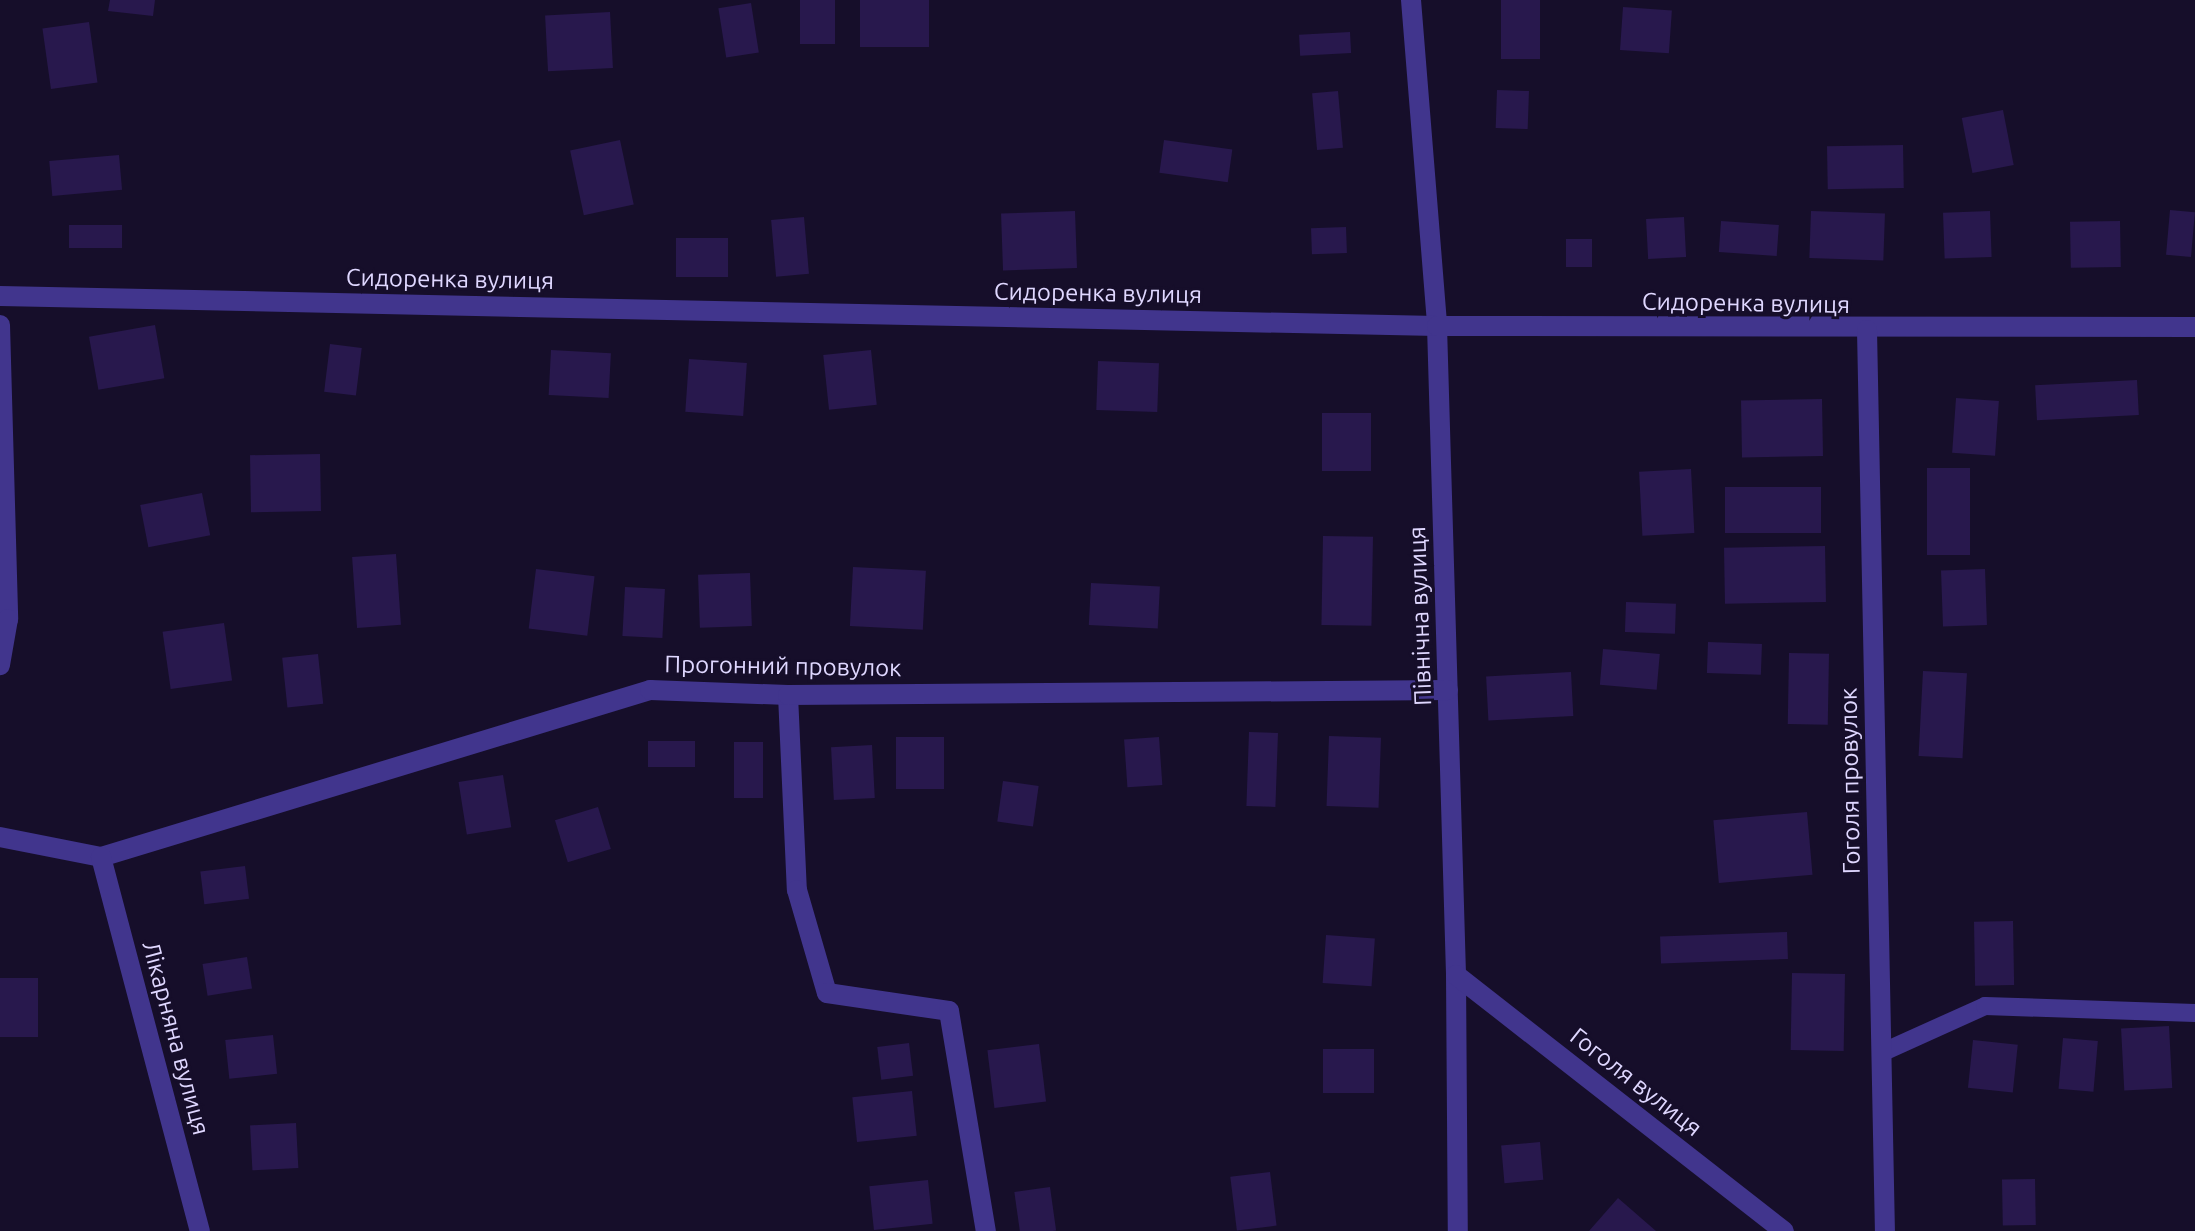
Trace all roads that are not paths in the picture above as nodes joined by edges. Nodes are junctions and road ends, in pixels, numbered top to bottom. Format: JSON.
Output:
{"nodes":[{"id":1,"x":1411,"y":0,"type":"edge"},
{"id":2,"x":0,"y":296,"type":"edge"},
{"id":3,"x":0,"y":325,"type":"edge"},
{"id":4,"x":1437,"y":326,"type":"junction"},
{"id":5,"x":2195,"y":327,"type":"edge"},
{"id":6,"x":1867,"y":330,"type":"junction"},
{"id":7,"x":0,"y":665,"type":"edge"},
{"id":8,"x":1448,"y":690,"type":"junction"},
{"id":9,"x":788,"y":695,"type":"junction"},
{"id":10,"x":0,"y":837,"type":"edge"},
{"id":11,"x":101,"y":857,"type":"junction"},
{"id":12,"x":1456,"y":975,"type":"junction"},
{"id":13,"x":2195,"y":1013,"type":"edge"},
{"id":14,"x":1881,"y":1053,"type":"junction"},
{"id":15,"x":200,"y":1231,"type":"edge"},
{"id":16,"x":986,"y":1231,"type":"edge"},
{"id":17,"x":1458,"y":1231,"type":"edge"},
{"id":18,"x":1784,"y":1231,"type":"edge"},
{"id":19,"x":1885,"y":1231,"type":"edge"}],
"edges":[{"from":1,"to":4,"type":"street","name":"Північна вулиця"},
{"from":2,"to":4,"type":"street","name":"Сидоренка вулиця"},
{"from":3,"to":7,"type":"street"},
{"from":4,"to":6,"type":"street","name":"Сидоренка вулиця"},
{"from":4,"to":8,"type":"street","name":"Північна вулиця"},
{"from":5,"to":6,"type":"street","name":"Сидоренка вулиця"},
{"from":6,"to":14,"type":"street","name":"Гоголя провулок"},
{"from":8,"to":9,"type":"street","name":"Прогонний провулок"},
{"from":8,"to":12,"type":"street","name":"Північна вулиця"},
{"from":9,"to":11,"type":"street","name":"Прогонний провулок"},
{"from":9,"to":16,"type":"street"},
{"from":10,"to":11,"type":"street","name":"Прогонний провулок"},
{"from":11,"to":15,"type":"street","name":"Лікарняна вулиця"},
{"from":12,"to":17,"type":"street","name":"Північна вулиця"},
{"from":12,"to":18,"type":"street","name":"Гоголя вулиця"},
{"from":13,"to":14,"type":"lane"},
{"from":14,"to":19,"type":"street","name":"Гоголя провулок"}]}
